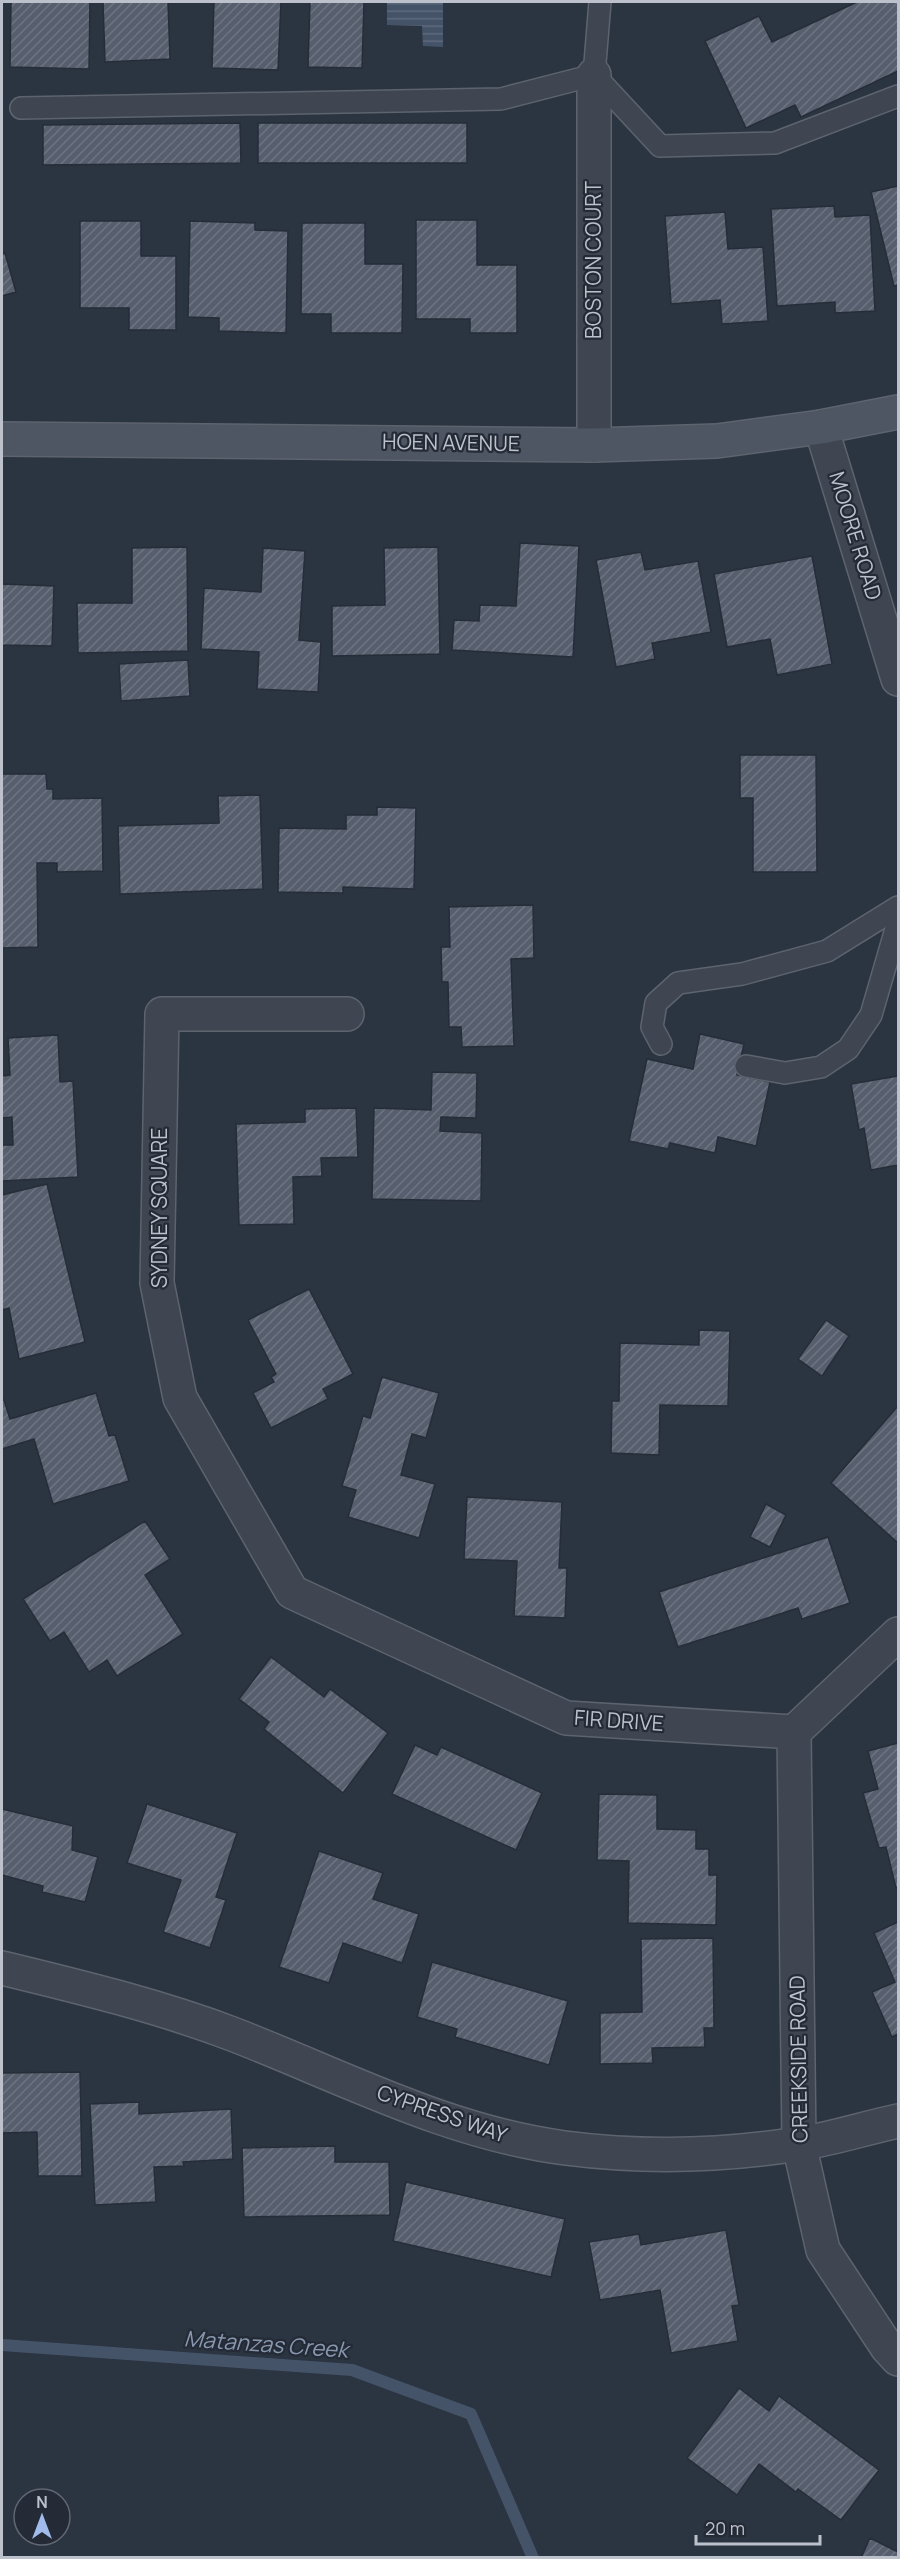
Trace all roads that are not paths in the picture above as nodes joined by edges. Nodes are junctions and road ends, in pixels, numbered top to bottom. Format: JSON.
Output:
{"nodes":[{"id":1,"x":600,"y":2,"type":"edge"},
{"id":2,"x":594,"y":75,"type":"junction"},
{"id":3,"x":898,"y":96,"type":"edge"},
{"id":4,"x":21,"y":108,"type":"dead end"},
{"id":5,"x":898,"y":412,"type":"edge"},
{"id":6,"x":821,"y":427,"type":"junction"},
{"id":7,"x":2,"y":439,"type":"edge"},
{"id":8,"x":594,"y":445,"type":"junction"},
{"id":9,"x":898,"y":679,"type":"edge"},
{"id":10,"x":898,"y":907,"type":"edge"},
{"id":11,"x":898,"y":922,"type":"edge"},
{"id":12,"x":347,"y":1014,"type":"dead end"},
{"id":13,"x":661,"y":1044,"type":"dead end"},
{"id":14,"x":746,"y":1066,"type":"dead end"},
{"id":15,"x":292,"y":1592,"type":"joint"},
{"id":16,"x":898,"y":1634,"type":"edge"},
{"id":17,"x":794,"y":1732,"type":"junction"},
{"id":18,"x":2,"y":1968,"type":"edge"},
{"id":19,"x":898,"y":2121,"type":"edge"},
{"id":20,"x":800,"y":2144,"type":"junction"},
{"id":21,"x":898,"y":2359,"type":"edge"}],
"edges":[{"from":1,"to":2,"type":"lane"},
{"from":2,"to":3,"type":"lane"},
{"from":2,"to":4,"type":"lane"},
{"from":2,"to":8,"type":"street","name":"BOSTON COURT"},
{"from":5,"to":6,"type":"street","name":"HOEN AVENUE"},
{"from":6,"to":8,"type":"street","name":"HOEN AVENUE"},
{"from":6,"to":9,"type":"street","name":"MOORE ROAD"},
{"from":7,"to":8,"type":"street","name":"HOEN AVENUE"},
{"from":10,"to":13,"type":"lane"},
{"from":11,"to":14,"type":"lane"},
{"from":12,"to":15,"type":"street","name":"SYDNEY SQUARE"},
{"from":15,"to":17,"type":"street","name":"FIR DRIVE"},
{"from":16,"to":17,"type":"street"},
{"from":17,"to":20,"type":"street","name":"CREEKSIDE ROAD"},
{"from":18,"to":20,"type":"street","name":"CYPRESS WAY"},
{"from":19,"to":20,"type":"street","name":"CYPRESS WAY"},
{"from":20,"to":21,"type":"street","name":"CREEKSIDE ROAD"}]}
